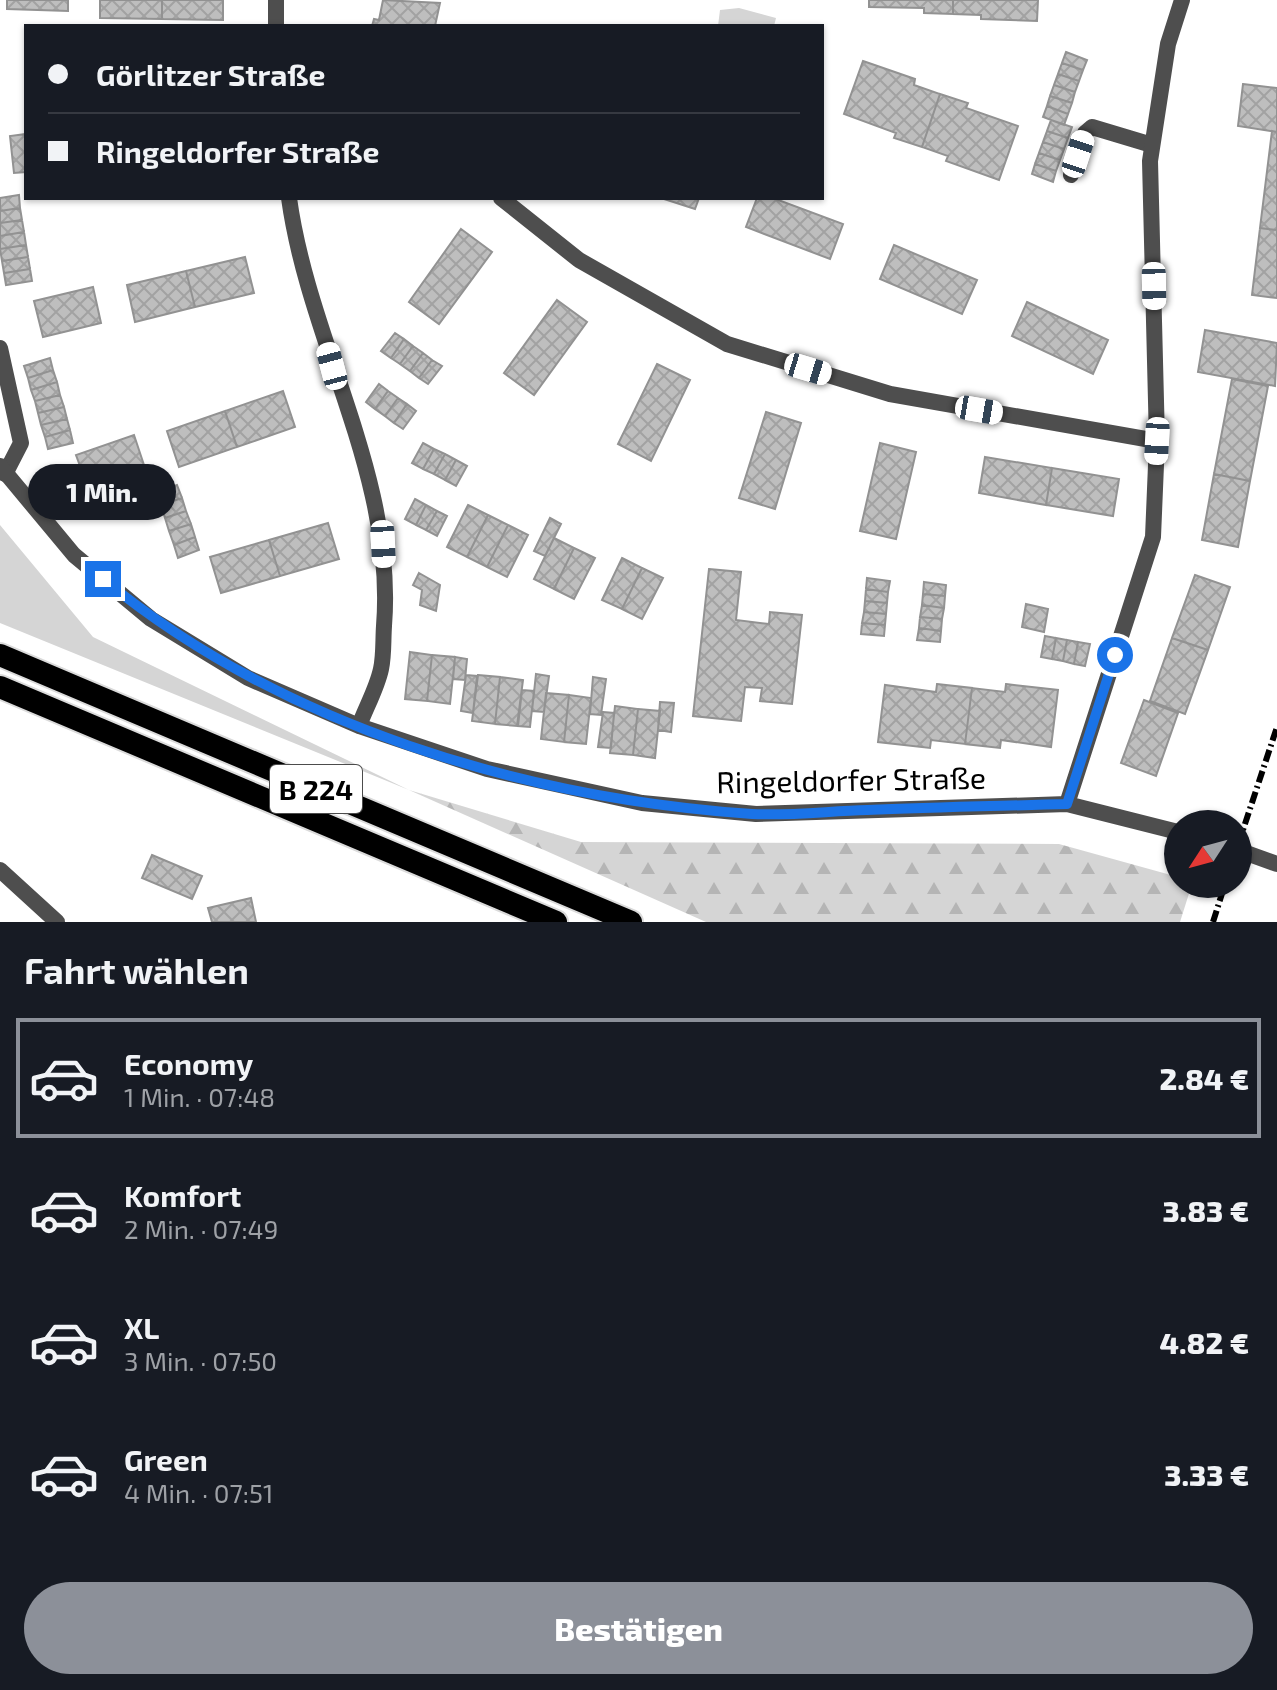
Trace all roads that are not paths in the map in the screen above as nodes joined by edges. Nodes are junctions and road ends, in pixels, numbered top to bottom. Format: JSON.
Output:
{"nodes":[{"id":1,"x":276,"y":0,"type":"edge"},
{"id":2,"x":1182,"y":0,"type":"edge"},
{"id":3,"x":276,"y":24,"type":"edge"},
{"id":4,"x":1152,"y":145,"type":"junction"},
{"id":5,"x":1071,"y":175,"type":"dead end"},
{"id":6,"x":290,"y":200,"type":"edge"},
{"id":7,"x":504,"y":200,"type":"edge"},
{"id":8,"x":0,"y":348,"type":"edge"},
{"id":9,"x":1157,"y":441,"type":"junction"},
{"id":10,"x":2,"y":470,"type":"edge"},
{"id":11,"x":0,"y":655,"type":"edge"},
{"id":12,"x":0,"y":687,"type":"edge"},
{"id":13,"x":359,"y":726,"type":"junction"},
{"id":14,"x":1067,"y":804,"type":"junction"},
{"id":15,"x":1164,"y":828,"type":"edge"},
{"id":16,"x":1252,"y":855,"type":"edge"},
{"id":17,"x":1277,"y":864,"type":"edge"},
{"id":18,"x":0,"y":870,"type":"edge"},
{"id":19,"x":57,"y":922,"type":"edge"},
{"id":20,"x":556,"y":922,"type":"edge"},
{"id":21,"x":631,"y":922,"type":"edge"}],
"edges":[{"from":1,"to":3,"type":"street"},
{"from":2,"to":4,"type":"street"},
{"from":4,"to":5,"type":"street"},
{"from":4,"to":9,"type":"street"},
{"from":6,"to":13,"type":"street"},
{"from":7,"to":9,"type":"street"},
{"from":8,"to":10,"type":"street"},
{"from":9,"to":14,"type":"street"},
{"from":10,"to":13,"type":"street","name":"Ringeldorfer Straße"},
{"from":11,"to":21,"type":"highway","number":"B 224"},
{"from":12,"to":20,"type":"highway","number":"B 224"},
{"from":13,"to":14,"type":"street","name":"Ringeldorfer Straße"},
{"from":14,"to":15,"type":"street","name":"Ringeldorfer Straße"},
{"from":16,"to":17,"type":"street"},
{"from":18,"to":19,"type":"street"}]}
